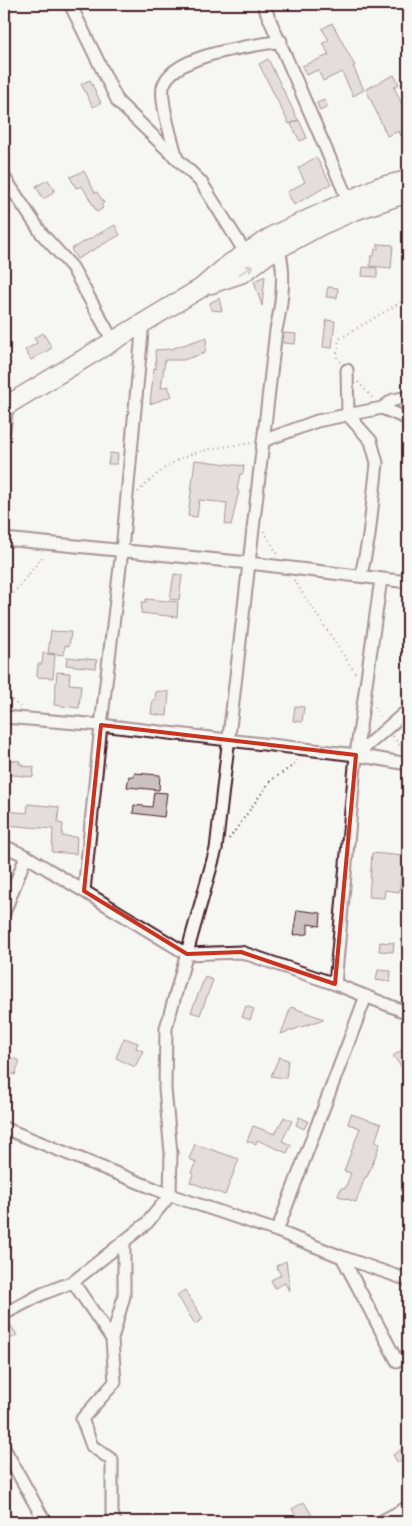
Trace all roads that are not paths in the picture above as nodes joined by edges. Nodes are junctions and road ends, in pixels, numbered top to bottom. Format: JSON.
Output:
{"nodes":[{"id":1,"x":70,"y":4,"type":"edge"},
{"id":2,"x":263,"y":4,"type":"edge"},
{"id":3,"x":281,"y":41,"type":"junction"},
{"id":4,"x":178,"y":161,"type":"junction"},
{"id":5,"x":4,"y":177,"type":"edge"},
{"id":6,"x":408,"y":180,"type":"edge"},
{"id":7,"x":408,"y":193,"type":"edge"},
{"id":8,"x":351,"y":203,"type":"junction"},
{"id":9,"x":276,"y":242,"type":"junction"},
{"id":10,"x":245,"y":252,"type":"junction"},
{"id":11,"x":201,"y":288,"type":"junction"},
{"id":12,"x":142,"y":322,"type":"junction"},
{"id":13,"x":113,"y":340,"type":"junction"},
{"id":14,"x":347,"y":370,"type":"road end"},
{"id":15,"x":408,"y":397,"type":"edge"},
{"id":16,"x":6,"y":406,"type":"edge"},
{"id":17,"x":382,"y":408,"type":"junction"},
{"id":18,"x":348,"y":415,"type":"junction"},
{"id":19,"x":408,"y":419,"type":"edge"},
{"id":20,"x":4,"y":430,"type":"edge"},
{"id":21,"x":264,"y":441,"type":"junction"},
{"id":22,"x":4,"y":539,"type":"edge"},
{"id":23,"x":122,"y":550,"type":"junction"},
{"id":24,"x":249,"y":563,"type":"junction"},
{"id":25,"x":361,"y":576,"type":"junction"},
{"id":26,"x":381,"y":578,"type":"junction"},
{"id":27,"x":408,"y":582,"type":"edge"},
{"id":28,"x":408,"y":710,"type":"edge"},
{"id":29,"x":4,"y":717,"type":"edge"},
{"id":30,"x":101,"y":725,"type":"junction"},
{"id":31,"x":228,"y":741,"type":"junction"},
{"id":32,"x":356,"y":754,"type":"junction"},
{"id":33,"x":408,"y":764,"type":"edge"},
{"id":34,"x":4,"y":846,"type":"edge"},
{"id":35,"x":26,"y":856,"type":"junction"},
{"id":36,"x":84,"y":891,"type":"junction"},
{"id":37,"x":4,"y":912,"type":"edge"},
{"id":38,"x":187,"y":954,"type":"junction"},
{"id":39,"x":335,"y":984,"type":"junction"},
{"id":40,"x":366,"y":996,"type":"junction"},
{"id":41,"x":408,"y":1013,"type":"edge"},
{"id":42,"x":4,"y":1128,"type":"edge"},
{"id":43,"x":170,"y":1194,"type":"junction"},
{"id":44,"x":277,"y":1231,"type":"junction"},
{"id":45,"x":124,"y":1242,"type":"junction"},
{"id":46,"x":342,"y":1257,"type":"junction"},
{"id":47,"x":408,"y":1280,"type":"edge"},
{"id":48,"x":73,"y":1282,"type":"junction"},
{"id":49,"x":4,"y":1314,"type":"edge"},
{"id":50,"x":112,"y":1339,"type":"junction"},
{"id":51,"x":408,"y":1356,"type":"edge"},
{"id":52,"x":4,"y":1448,"type":"edge"},
{"id":53,"x":408,"y":1507,"type":"edge"},
{"id":54,"x":45,"y":1522,"type":"edge"},
{"id":55,"x":115,"y":1522,"type":"edge"},
{"id":56,"x":380,"y":1522,"type":"edge"}],
"edges":[{"from":1,"to":4,"type":"street"},
{"from":2,"to":3,"type":"street"},
{"from":3,"to":4,"type":"street"},
{"from":3,"to":8,"type":"street"},
{"from":4,"to":10,"type":"street"},
{"from":5,"to":13,"type":"street"},
{"from":6,"to":8,"type":"highway"},
{"from":7,"to":8,"type":"highway"},
{"from":8,"to":9,"type":"highway"},
{"from":9,"to":10,"type":"highway"},
{"from":11,"to":9,"type":"highway","one_way":true},
{"from":9,"to":21,"type":"street"},
{"from":10,"to":11,"type":"highway"},
{"from":11,"to":12,"type":"highway"},
{"from":12,"to":13,"type":"highway"},
{"from":12,"to":23,"type":"street"},
{"from":13,"to":16,"type":"highway"},
{"from":14,"to":18,"type":"street"},
{"from":15,"to":17,"type":"street"},
{"from":16,"to":20,"type":"street"},
{"from":17,"to":18,"type":"street"},
{"from":17,"to":19,"type":"street"},
{"from":18,"to":21,"type":"street"},
{"from":18,"to":25,"type":"street"},
{"from":21,"to":24,"type":"street"},
{"from":22,"to":23,"type":"street"},
{"from":23,"to":24,"type":"street"},
{"from":23,"to":30,"type":"street"},
{"from":24,"to":25,"type":"street"},
{"from":24,"to":31,"type":"street"},
{"from":25,"to":26,"type":"street"},
{"from":26,"to":27,"type":"street"},
{"from":26,"to":32,"type":"street"},
{"from":28,"to":32,"type":"street"},
{"from":29,"to":30,"type":"street"},
{"from":30,"to":31,"type":"street"},
{"from":30,"to":36,"type":"street"},
{"from":31,"to":32,"type":"street"},
{"from":31,"to":38,"type":"street"},
{"from":32,"to":33,"type":"street"},
{"from":32,"to":39,"type":"street"},
{"from":34,"to":35,"type":"street"},
{"from":35,"to":36,"type":"street"},
{"from":35,"to":37,"type":"street"},
{"from":36,"to":38,"type":"street"},
{"from":38,"to":39,"type":"street"},
{"from":38,"to":43,"type":"street"},
{"from":39,"to":40,"type":"street"},
{"from":40,"to":41,"type":"street"},
{"from":40,"to":44,"type":"street"},
{"from":42,"to":43,"type":"street"},
{"from":43,"to":44,"type":"street"},
{"from":43,"to":45,"type":"street"},
{"from":44,"to":46,"type":"street"},
{"from":45,"to":48,"type":"street"},
{"from":45,"to":50,"type":"street"},
{"from":46,"to":47,"type":"street"},
{"from":46,"to":51,"type":"street"},
{"from":48,"to":49,"type":"street"},
{"from":48,"to":50,"type":"street"},
{"from":50,"to":55,"type":"street"},
{"from":52,"to":54,"type":"street"},
{"from":53,"to":56,"type":"street"}]}
